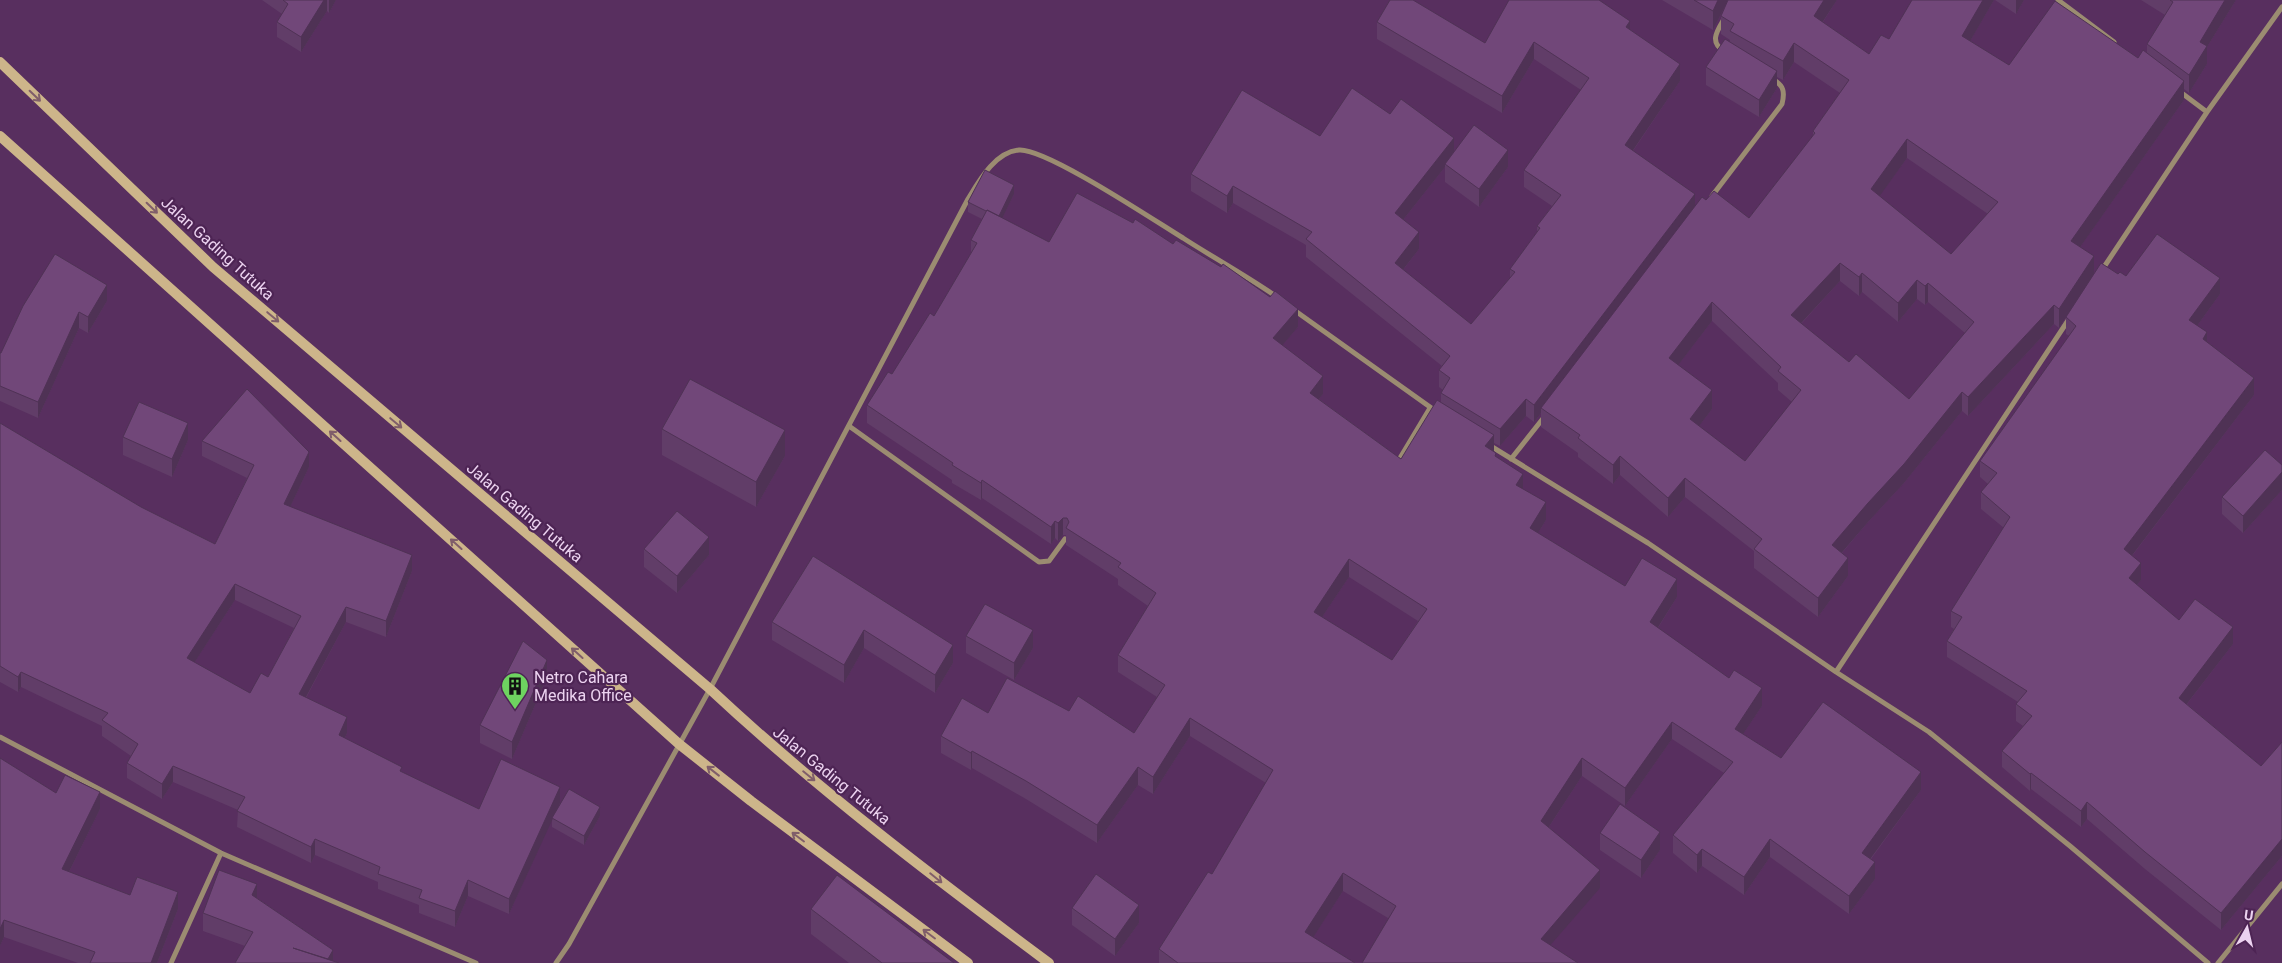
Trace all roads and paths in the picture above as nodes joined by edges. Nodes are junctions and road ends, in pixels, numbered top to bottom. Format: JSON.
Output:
{"nodes":[{"id":1,"x":2058,"y":0,"type":"edge"},
{"id":2,"x":2282,"y":6,"type":"edge"},
{"id":3,"x":1729,"y":10,"type":"edge"},
{"id":4,"x":2120,"y":47,"type":"edge"},
{"id":5,"x":1734,"y":57,"type":"edge"},
{"id":6,"x":0,"y":62,"type":"edge"},
{"id":7,"x":1764,"y":74,"type":"edge"},
{"id":8,"x":2175,"y":88,"type":"edge"},
{"id":9,"x":2206,"y":112,"type":"junction"},
{"id":10,"x":0,"y":136,"type":"edge"},
{"id":11,"x":1710,"y":199,"type":"edge"},
{"id":12,"x":2098,"y":276,"type":"edge"},
{"id":13,"x":1282,"y":301,"type":"edge"},
{"id":14,"x":1290,"y":307,"type":"edge"},
{"id":15,"x":2070,"y":317,"type":"edge"},
{"id":16,"x":1430,"y":408,"type":"junction"},
{"id":17,"x":1548,"y":412,"type":"edge"},
{"id":18,"x":1447,"y":418,"type":"edge"},
{"id":19,"x":849,"y":426,"type":"junction"},
{"id":20,"x":1487,"y":444,"type":"edge"},
{"id":21,"x":1512,"y":459,"type":"junction"},
{"id":22,"x":1396,"y":464,"type":"edge"},
{"id":23,"x":1065,"y":539,"type":"dead end"},
{"id":24,"x":1836,"y":672,"type":"junction"},
{"id":25,"x":710,"y":689,"type":"junction"},
{"id":26,"x":0,"y":737,"type":"edge"},
{"id":27,"x":679,"y":744,"type":"junction"},
{"id":28,"x":221,"y":853,"type":"junction"},
{"id":29,"x":2282,"y":884,"type":"edge"},
{"id":30,"x":171,"y":963,"type":"edge"},
{"id":31,"x":476,"y":963,"type":"edge"},
{"id":32,"x":556,"y":963,"type":"edge"},
{"id":33,"x":968,"y":963,"type":"edge"},
{"id":34,"x":1049,"y":963,"type":"edge"},
{"id":35,"x":2208,"y":963,"type":"edge"},
{"id":36,"x":2218,"y":963,"type":"edge"}],
"edges":[{"from":1,"to":4,"type":"street"},
{"from":2,"to":9,"type":"street"},
{"from":3,"to":5,"type":"street"},
{"from":6,"to":25,"type":"main road","name":"Jalan Gading Tutuka","one_way":true},
{"from":7,"to":11,"type":"street"},
{"from":8,"to":9,"type":"street"},
{"from":9,"to":12,"type":"street"},
{"from":27,"to":10,"type":"main road","one_way":true},
{"from":13,"to":19,"type":"street"},
{"from":14,"to":16,"type":"street"},
{"from":15,"to":24,"type":"street"},
{"from":16,"to":18,"type":"street"},
{"from":16,"to":22,"type":"street"},
{"from":17,"to":21,"type":"street"},
{"from":19,"to":23,"type":"street"},
{"from":19,"to":25,"type":"street"},
{"from":20,"to":21,"type":"street"},
{"from":21,"to":24,"type":"street"},
{"from":24,"to":35,"type":"street"},
{"from":25,"to":27,"type":"street"},
{"from":25,"to":34,"type":"main road","name":"Jalan Gading Tutuka","one_way":true},
{"from":26,"to":28,"type":"street"},
{"from":27,"to":32,"type":"street"},
{"from":33,"to":27,"type":"main road","one_way":true},
{"from":28,"to":30,"type":"street"},
{"from":28,"to":31,"type":"street"},
{"from":29,"to":36,"type":"street"}]}
